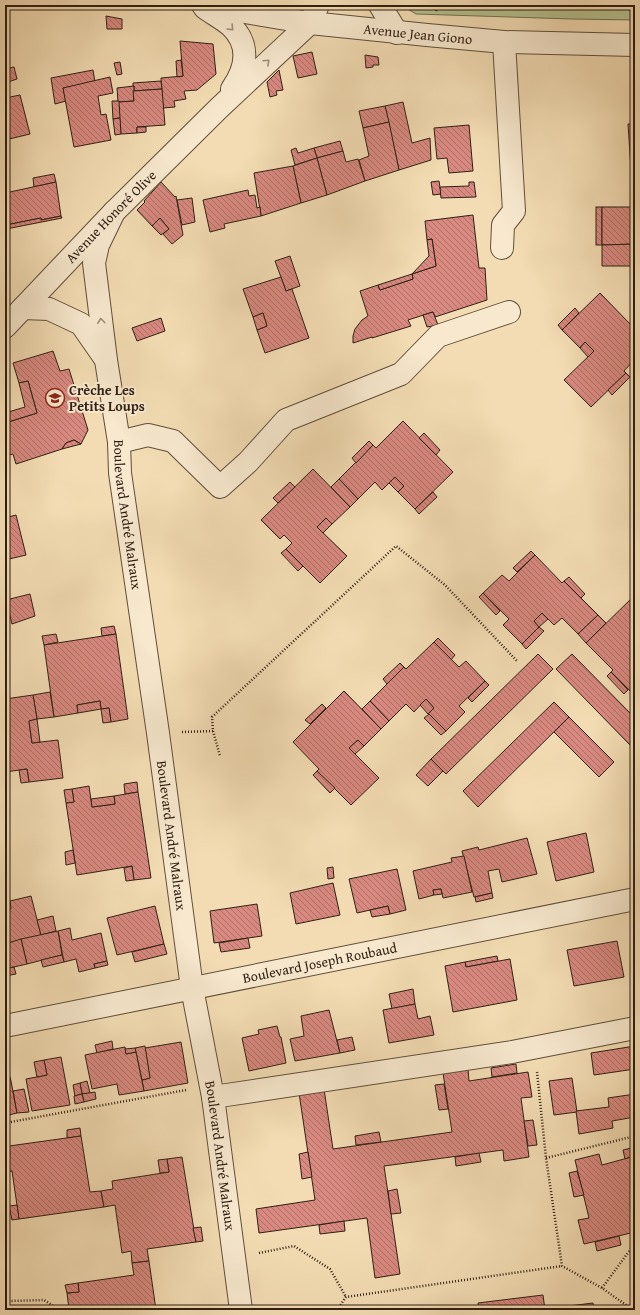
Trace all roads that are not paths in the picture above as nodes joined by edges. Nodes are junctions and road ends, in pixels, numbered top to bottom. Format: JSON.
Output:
{"nodes":[{"id":1,"x":200,"y":5,"type":"edge"},
{"id":2,"x":203,"y":5,"type":"edge"},
{"id":3,"x":380,"y":5,"type":"edge"},
{"id":4,"x":302,"y":13,"type":"edge"},
{"id":5,"x":397,"y":33,"type":"junction"},
{"id":6,"x":504,"y":42,"type":"junction"},
{"id":7,"x":635,"y":45,"type":"edge"},
{"id":8,"x":219,"y":108,"type":"junction"},
{"id":9,"x":114,"y":212,"type":"junction"},
{"id":10,"x":502,"y":248,"type":"dead end"},
{"id":11,"x":23,"y":308,"type":"junction"},
{"id":12,"x":509,"y":312,"type":"dead end"},
{"id":13,"x":5,"y":327,"type":"edge"},
{"id":14,"x":106,"y":360,"type":"junction"},
{"id":15,"x":119,"y":442,"type":"junction"},
{"id":16,"x":635,"y":899,"type":"edge"},
{"id":17,"x":192,"y":988,"type":"junction"},
{"id":18,"x":5,"y":1026,"type":"edge"},
{"id":19,"x":635,"y":1028,"type":"edge"},
{"id":20,"x":212,"y":1091,"type":"junction"},
{"id":21,"x":241,"y":1310,"type":"edge"}],
"edges":[{"from":1,"to":8,"type":"street","name":"Avenue Honoré Olive","one_way":true},
{"from":2,"to":4,"type":"street","name":"Avenue Jean Giono"},
{"from":3,"to":5,"type":"street"},
{"from":4,"to":5,"type":"street","name":"Avenue Jean Giono"},
{"from":8,"to":4,"type":"street","name":"Avenue Honoré Olive","one_way":true},
{"from":5,"to":6,"type":"street","name":"Avenue Jean Giono"},
{"from":6,"to":7,"type":"street","name":"Avenue Jean Giono"},
{"from":6,"to":10,"type":"street"},
{"from":8,"to":9,"type":"street","name":"Avenue Honoré Olive"},
{"from":9,"to":11,"type":"street","name":"Avenue Honoré Olive"},
{"from":14,"to":9,"type":"street","name":"Boulevard André Malraux","one_way":true},
{"from":11,"to":13,"type":"street","name":"Avenue Honoré Olive"},
{"from":11,"to":14,"type":"street","name":"Boulevard André Malraux"},
{"from":12,"to":15,"type":"street"},
{"from":14,"to":15,"type":"street","name":"Boulevard André Malraux"},
{"from":15,"to":17,"type":"street","name":"Boulevard André Malraux"},
{"from":16,"to":17,"type":"street","name":"Boulevard Joseph Roubaud"},
{"from":17,"to":18,"type":"street","name":"Boulevard Joseph Roubaud"},
{"from":17,"to":20,"type":"street","name":"Boulevard André Malraux"},
{"from":19,"to":20,"type":"street"},
{"from":20,"to":21,"type":"street","name":"Boulevard André Malraux"}]}
